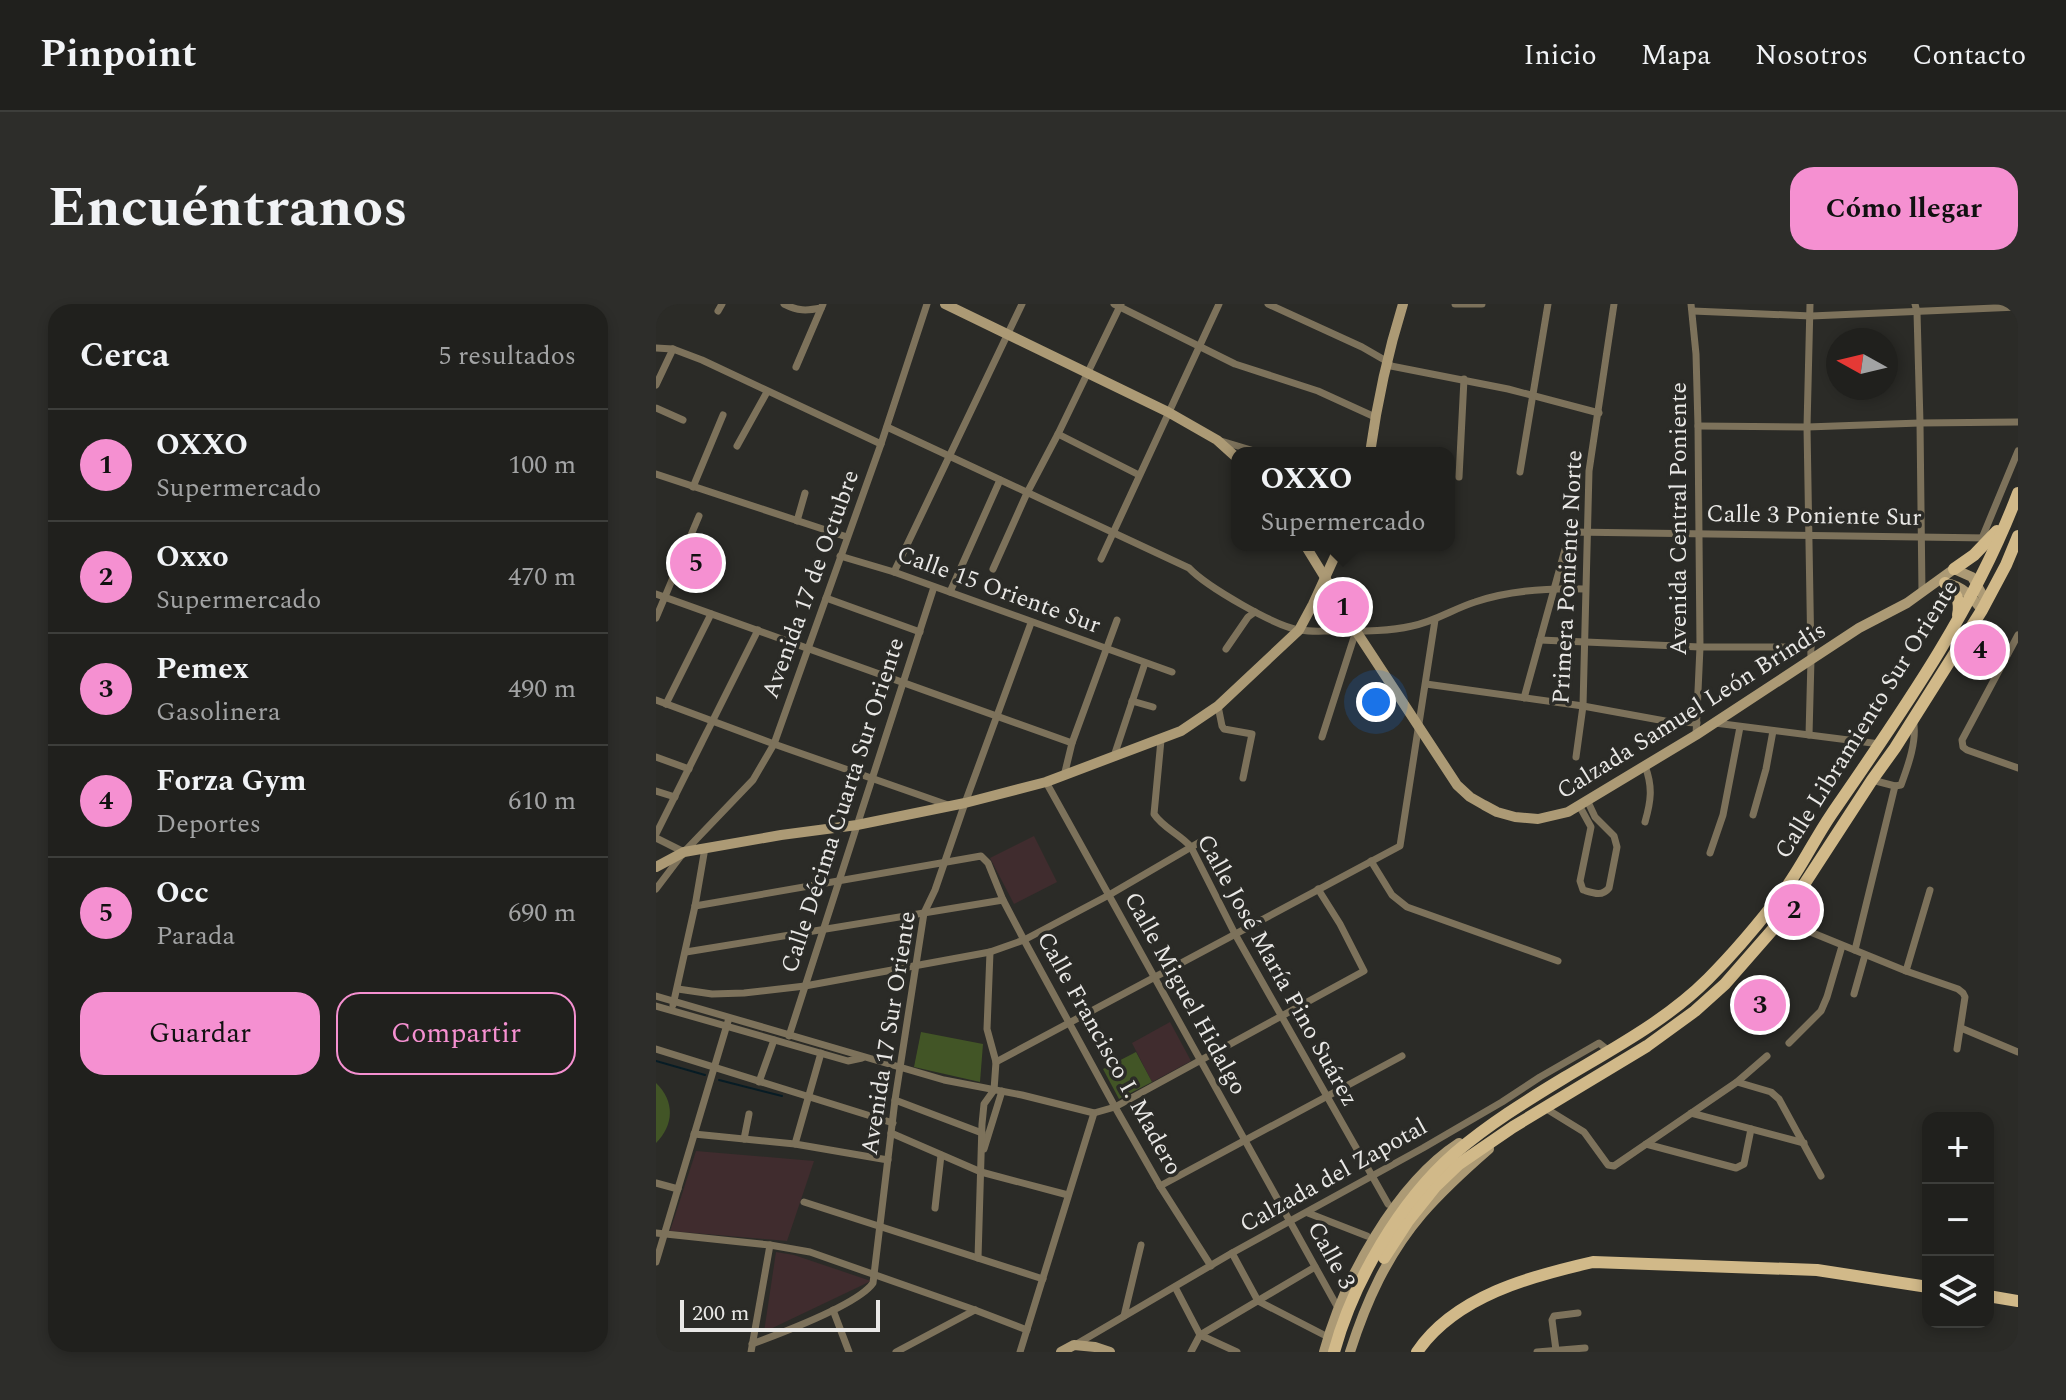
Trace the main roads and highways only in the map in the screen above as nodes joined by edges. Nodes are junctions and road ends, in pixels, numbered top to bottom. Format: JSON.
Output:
{"nodes":[{"id":1,"x":2017,"y":498,"type":"edge"},
{"id":2,"x":2009,"y":516,"type":"junction"},
{"id":3,"x":2018,"y":538,"type":"edge"},
{"id":4,"x":1954,"y":569,"type":"road end"},
{"id":5,"x":1940,"y":583,"type":"road end"},
{"id":6,"x":1955,"y":627,"type":"junction"},
{"id":7,"x":1922,"y":1286,"type":"edge"},
{"id":8,"x":1994,"y":1297,"type":"edge"},
{"id":9,"x":2018,"y":1301,"type":"edge"},
{"id":10,"x":1334,"y":1352,"type":"edge"},
{"id":11,"x":1343,"y":1352,"type":"edge"},
{"id":12,"x":1417,"y":1352,"type":"edge"}],
"edges":[{"from":1,"to":2,"type":"main road","name":"Calle Libramiento Sur Oriente"},
{"from":2,"to":4,"type":"main road"},
{"from":2,"to":6,"type":"main road","name":"Calle Libramiento Sur Oriente"},
{"from":3,"to":11,"type":"main road","name":"Calle Libramiento Sur Oriente"},
{"from":5,"to":6,"type":"main road"},
{"from":6,"to":10,"type":"main road","name":"Calle Libramiento Sur Oriente"},
{"from":7,"to":12,"type":"main road"},
{"from":8,"to":9,"type":"main road"}]}
